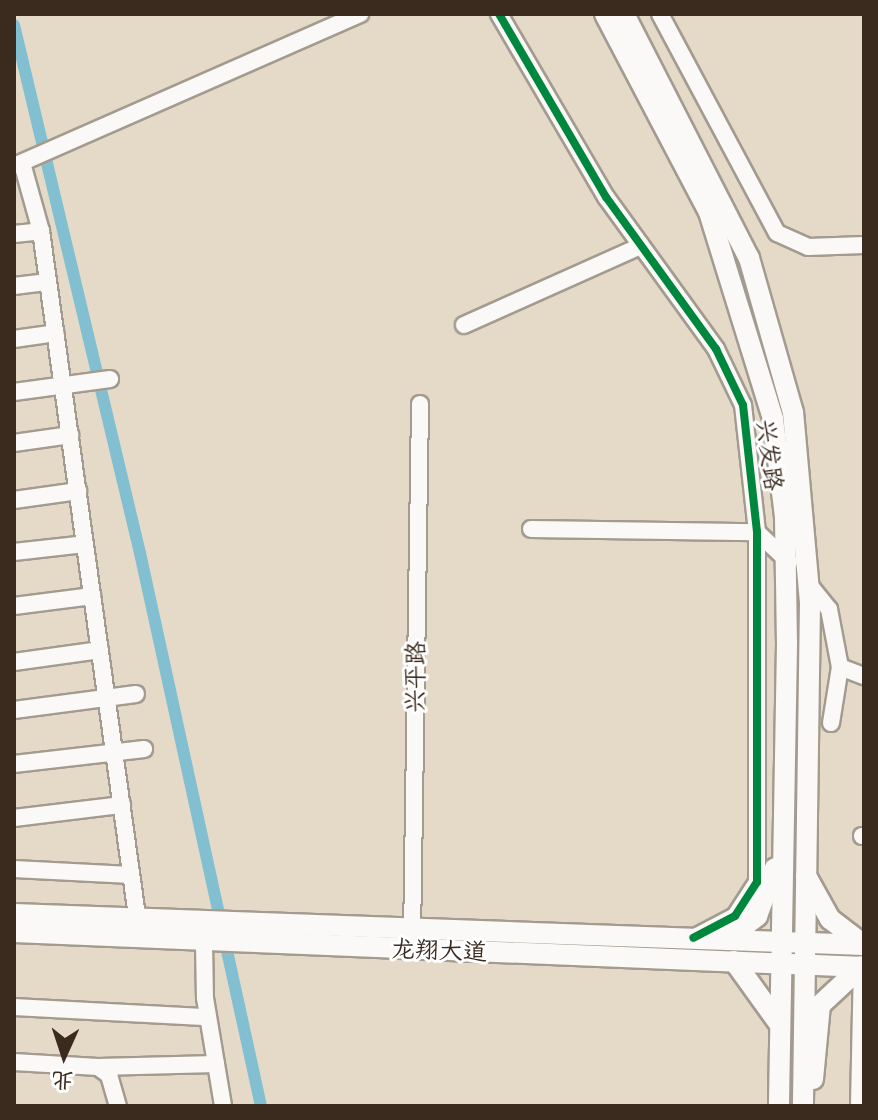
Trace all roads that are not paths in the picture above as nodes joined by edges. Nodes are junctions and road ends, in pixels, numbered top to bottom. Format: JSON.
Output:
{"nodes":[{"id":1,"x":360,"y":14,"type":"edge"},
{"id":2,"x":499,"y":14,"type":"edge"},
{"id":3,"x":605,"y":14,"type":"edge"},
{"id":4,"x":624,"y":14,"type":"edge"},
{"id":5,"x":660,"y":14,"type":"edge"},
{"id":6,"x":24,"y":162,"type":"edge"},
{"id":7,"x":41,"y":231,"type":"junction"},
{"id":8,"x":14,"y":234,"type":"edge"},
{"id":9,"x":864,"y":245,"type":"edge"},
{"id":10,"x":641,"y":246,"type":"junction"},
{"id":11,"x":48,"y":282,"type":"junction"},
{"id":12,"x":14,"y":286,"type":"edge"},
{"id":13,"x":464,"y":325,"type":"dead end"},
{"id":14,"x":56,"y":333,"type":"junction"},
{"id":15,"x":14,"y":339,"type":"edge"},
{"id":16,"x":110,"y":379,"type":"dead end"},
{"id":17,"x":63,"y":386,"type":"junction"},
{"id":18,"x":14,"y":392,"type":"edge"},
{"id":19,"x":420,"y":404,"type":"dead end"},
{"id":20,"x":70,"y":435,"type":"junction"},
{"id":21,"x":14,"y":443,"type":"edge"},
{"id":22,"x":78,"y":491,"type":"junction"},
{"id":23,"x":14,"y":500,"type":"edge"},
{"id":24,"x":531,"y":529,"type":"dead end"},
{"id":25,"x":757,"y":532,"type":"junction"},
{"id":26,"x":85,"y":544,"type":"junction"},
{"id":27,"x":14,"y":552,"type":"edge"},
{"id":28,"x":786,"y":558,"type":"junction"},
{"id":29,"x":809,"y":585,"type":"junction"},
{"id":30,"x":92,"y":596,"type":"junction"},
{"id":31,"x":14,"y":606,"type":"edge"},
{"id":32,"x":100,"y":650,"type":"junction"},
{"id":33,"x":14,"y":662,"type":"edge"},
{"id":34,"x":840,"y":667,"type":"junction"},
{"id":35,"x":864,"y":676,"type":"edge"},
{"id":36,"x":136,"y":694,"type":"dead end"},
{"id":37,"x":107,"y":698,"type":"junction"},
{"id":38,"x":14,"y":710,"type":"edge"},
{"id":39,"x":831,"y":723,"type":"dead end"},
{"id":40,"x":144,"y":749,"type":"dead end"},
{"id":41,"x":114,"y":752,"type":"junction"},
{"id":42,"x":14,"y":764,"type":"edge"},
{"id":43,"x":786,"y":773,"type":"junction"},
{"id":44,"x":122,"y":805,"type":"junction"},
{"id":45,"x":14,"y":818,"type":"edge"},
{"id":46,"x":14,"y":869,"type":"edge"},
{"id":47,"x":804,"y":874,"type":"junction"},
{"id":48,"x":131,"y":875,"type":"junction"},
{"id":49,"x":14,"y":914,"type":"edge"},
{"id":50,"x":140,"y":931,"type":"junction"},
{"id":51,"x":14,"y":932,"type":"edge"},
{"id":52,"x":209,"y":938,"type":"junction"},
{"id":53,"x":693,"y":938,"type":"junction"},
{"id":54,"x":727,"y":939,"type":"junction"},
{"id":55,"x":412,"y":941,"type":"junction"},
{"id":56,"x":864,"y":945,"type":"edge"},
{"id":57,"x":792,"y":952,"type":"junction"},
{"id":58,"x":734,"y":961,"type":"junction"},
{"id":59,"x":863,"y":966,"type":"edge"},
{"id":60,"x":14,"y":1007,"type":"edge"},
{"id":61,"x":208,"y":1017,"type":"junction"},
{"id":62,"x":779,"y":1025,"type":"junction"},
{"id":63,"x":862,"y":1028,"type":"edge"},
{"id":64,"x":14,"y":1062,"type":"edge"},
{"id":65,"x":216,"y":1064,"type":"junction"},
{"id":66,"x":98,"y":1067,"type":"junction"},
{"id":67,"x":118,"y":1106,"type":"edge"},
{"id":68,"x":223,"y":1106,"type":"edge"},
{"id":69,"x":779,"y":1106,"type":"edge"},
{"id":70,"x":806,"y":1106,"type":"edge"},
{"id":71,"x":859,"y":1106,"type":"edge"}],
"edges":[{"from":1,"to":6,"type":"street"},
{"from":2,"to":10,"type":"street","name":"兴发路"},
{"from":3,"to":28,"type":"main road"},
{"from":4,"to":29,"type":"main road"},
{"from":5,"to":9,"type":"street"},
{"from":6,"to":7,"type":"street"},
{"from":7,"to":8,"type":"street"},
{"from":7,"to":11,"type":"street"},
{"from":10,"to":13,"type":"street"},
{"from":10,"to":25,"type":"street","name":"兴发路"},
{"from":11,"to":12,"type":"street"},
{"from":11,"to":14,"type":"street"},
{"from":14,"to":15,"type":"street"},
{"from":14,"to":17,"type":"street"},
{"from":16,"to":17,"type":"street"},
{"from":17,"to":18,"type":"street"},
{"from":17,"to":20,"type":"street"},
{"from":19,"to":55,"type":"street","name":"兴平路"},
{"from":20,"to":21,"type":"street"},
{"from":20,"to":22,"type":"street"},
{"from":22,"to":23,"type":"street"},
{"from":22,"to":26,"type":"street"},
{"from":24,"to":25,"type":"street"},
{"from":25,"to":28,"type":"street"},
{"from":25,"to":53,"type":"street","name":"兴发路"},
{"from":26,"to":27,"type":"street"},
{"from":26,"to":30,"type":"street"},
{"from":28,"to":29,"type":"street"},
{"from":28,"to":43,"type":"main road"},
{"from":29,"to":34,"type":"street"},
{"from":29,"to":47,"type":"main road"},
{"from":30,"to":31,"type":"street"},
{"from":30,"to":32,"type":"street"},
{"from":32,"to":33,"type":"street"},
{"from":32,"to":37,"type":"street"},
{"from":34,"to":35,"type":"street"},
{"from":34,"to":39,"type":"street"},
{"from":36,"to":37,"type":"street"},
{"from":37,"to":38,"type":"street"},
{"from":37,"to":41,"type":"street"},
{"from":40,"to":41,"type":"street"},
{"from":41,"to":42,"type":"street"},
{"from":41,"to":44,"type":"street"},
{"from":43,"to":54,"type":"main road"},
{"from":43,"to":57,"type":"main road"},
{"from":44,"to":45,"type":"street"},
{"from":44,"to":48,"type":"street"},
{"from":46,"to":48,"type":"street"},
{"from":47,"to":56,"type":"main road"},
{"from":47,"to":57,"type":"main road"},
{"from":48,"to":50,"type":"street"},
{"from":49,"to":50,"type":"main road","name":"龙翔大道"},
{"from":50,"to":51,"type":"main road","name":"龙翔大道"},
{"from":50,"to":52,"type":"main road","name":"龙翔大道"},
{"from":52,"to":55,"type":"main road","name":"龙翔大道"},
{"from":52,"to":61,"type":"street"},
{"from":53,"to":54,"type":"main road","name":"龙翔大道"},
{"from":53,"to":55,"type":"main road","name":"龙翔大道"},
{"from":54,"to":57,"type":"main road","name":"龙翔大道"},
{"from":55,"to":58,"type":"main road","name":"龙翔大道"},
{"from":56,"to":57,"type":"main road","name":"龙翔大道"},
{"from":57,"to":58,"type":"main road","name":"龙翔大道"},
{"from":57,"to":59,"type":"main road","name":"龙翔大道"},
{"from":57,"to":62,"type":"main road"},
{"from":57,"to":70,"type":"main road"},
{"from":58,"to":62,"type":"main road"},
{"from":59,"to":63,"type":"street"},
{"from":59,"to":70,"type":"main road"},
{"from":60,"to":61,"type":"street"},
{"from":61,"to":65,"type":"street"},
{"from":62,"to":69,"type":"main road"},
{"from":63,"to":71,"type":"street"},
{"from":64,"to":66,"type":"street"},
{"from":65,"to":66,"type":"street"},
{"from":65,"to":68,"type":"street"},
{"from":66,"to":67,"type":"street"}]}
